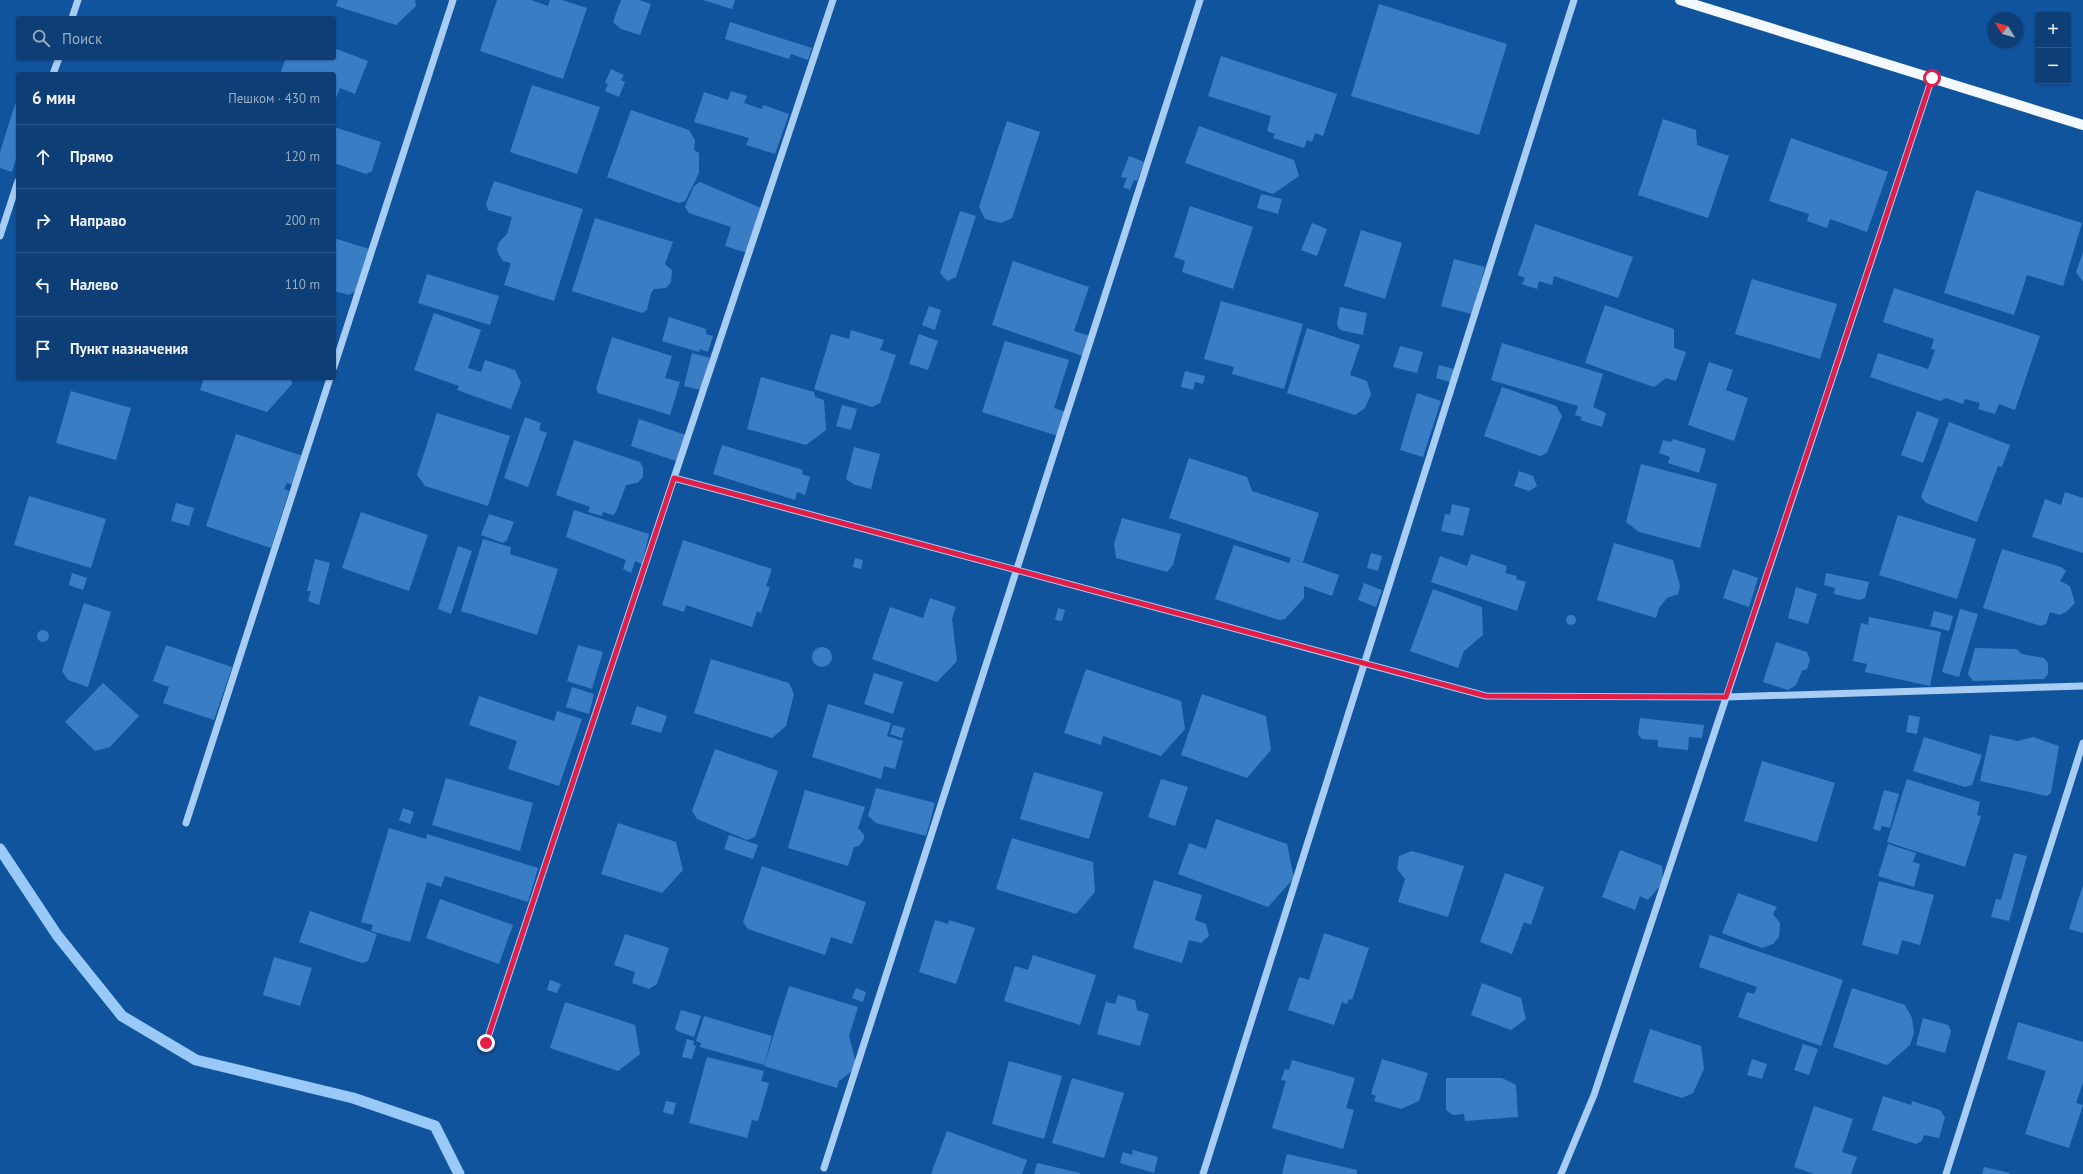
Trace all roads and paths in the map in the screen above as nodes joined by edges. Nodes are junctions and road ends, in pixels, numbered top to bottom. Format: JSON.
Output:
{"nodes":[{"id":1,"x":78,"y":0,"type":"edge"},
{"id":2,"x":453,"y":0,"type":"edge"},
{"id":3,"x":833,"y":0,"type":"edge"},
{"id":4,"x":1200,"y":0,"type":"edge"},
{"id":5,"x":1574,"y":0,"type":"edge"},
{"id":6,"x":1680,"y":0,"type":"edge"},
{"id":7,"x":73,"y":16,"type":"edge"},
{"id":8,"x":57,"y":60,"type":"edge"},
{"id":9,"x":54,"y":72,"type":"edge"},
{"id":10,"x":1932,"y":78,"type":"junction"},
{"id":11,"x":2083,"y":125,"type":"edge"},
{"id":12,"x":16,"y":187,"type":"edge"},
{"id":13,"x":0,"y":236,"type":"edge"},
{"id":14,"x":336,"y":361,"type":"edge"},
{"id":15,"x":329,"y":380,"type":"edge"},
{"id":16,"x":674,"y":478,"type":"junction"},
{"id":17,"x":1016,"y":570,"type":"junction"},
{"id":18,"x":1364,"y":663,"type":"junction"},
{"id":19,"x":2083,"y":686,"type":"edge"},
{"id":20,"x":1726,"y":697,"type":"junction"},
{"id":21,"x":2083,"y":743,"type":"edge"},
{"id":22,"x":186,"y":823,"type":"dead end"},
{"id":23,"x":486,"y":1043,"type":"dead end"},
{"id":24,"x":824,"y":1168,"type":"dead end"},
{"id":25,"x":1203,"y":1174,"type":"edge"},
{"id":26,"x":1561,"y":1174,"type":"edge"},
{"id":27,"x":1946,"y":1174,"type":"edge"}],
"edges":[{"from":1,"to":7,"type":"street"},
{"from":2,"to":14,"type":"street"},
{"from":3,"to":16,"type":"street"},
{"from":4,"to":17,"type":"street"},
{"from":5,"to":18,"type":"street"},
{"from":6,"to":10,"type":"main road"},
{"from":8,"to":9,"type":"street"},
{"from":10,"to":11,"type":"main road"},
{"from":10,"to":20,"type":"street"},
{"from":12,"to":13,"type":"street"},
{"from":15,"to":22,"type":"street"},
{"from":16,"to":17,"type":"street"},
{"from":16,"to":23,"type":"street"},
{"from":17,"to":18,"type":"street"},
{"from":17,"to":24,"type":"street"},
{"from":18,"to":20,"type":"street"},
{"from":18,"to":25,"type":"street"},
{"from":19,"to":20,"type":"street"},
{"from":20,"to":26,"type":"street"},
{"from":21,"to":27,"type":"street"}]}
